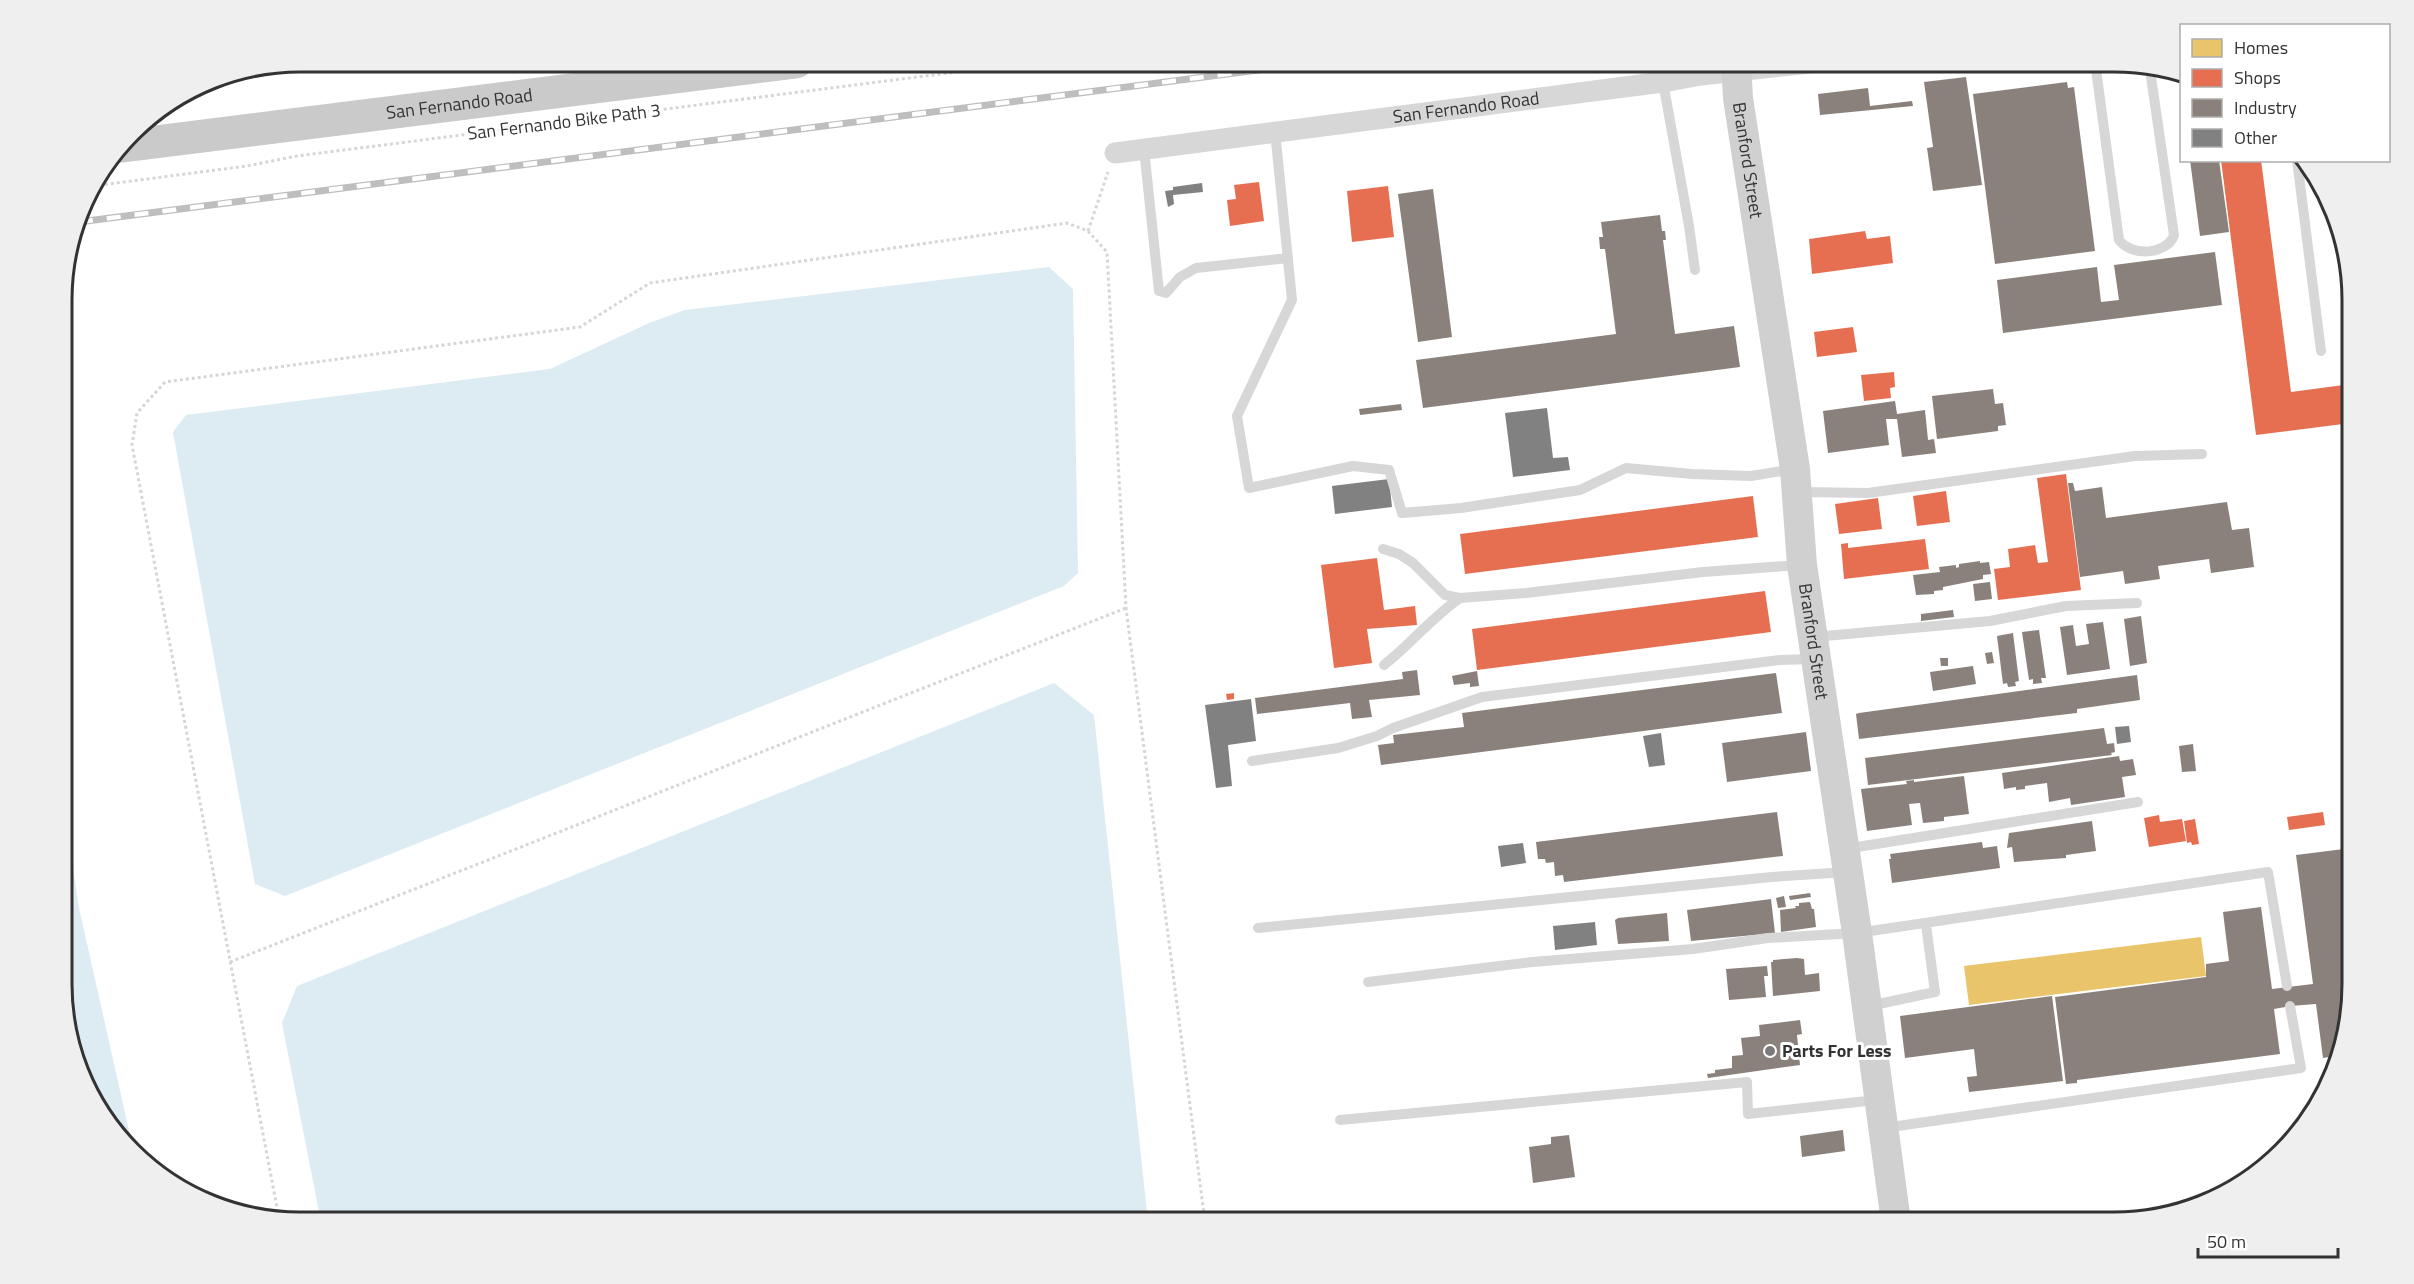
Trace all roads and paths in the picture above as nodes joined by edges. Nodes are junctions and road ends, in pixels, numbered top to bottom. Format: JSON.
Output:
{"nodes":[{"id":1,"x":677,"y":72,"type":"edge"},
{"id":2,"x":956,"y":72,"type":"edge"},
{"id":3,"x":1712,"y":72,"type":"edge"},
{"id":4,"x":1736,"y":72,"type":"edge"},
{"id":5,"x":2097,"y":72,"type":"edge"},
{"id":6,"x":2151,"y":75,"type":"edge"},
{"id":7,"x":1663,"y":82,"type":"junction"},
{"id":8,"x":1275,"y":131,"type":"junction"},
{"id":9,"x":134,"y":145,"type":"edge"},
{"id":10,"x":1144,"y":149,"type":"junction"},
{"id":11,"x":1114,"y":153,"type":"joint"},
{"id":12,"x":2298,"y":164,"type":"edge"},
{"id":13,"x":104,"y":185,"type":"edge"},
{"id":14,"x":1088,"y":231,"type":"junction"},
{"id":15,"x":1288,"y":258,"type":"junction"},
{"id":16,"x":1695,"y":270,"type":"dead end"},
{"id":17,"x":2321,"y":351,"type":"dead end"},
{"id":18,"x":2202,"y":454,"type":"dead end"},
{"id":19,"x":1796,"y":481,"type":"junction"},
{"id":20,"x":1383,"y":549,"type":"dead end"},
{"id":21,"x":1802,"y":565,"type":"junction"},
{"id":22,"x":1460,"y":598,"type":"junction"},
{"id":23,"x":2137,"y":603,"type":"dead end"},
{"id":24,"x":1126,"y":608,"type":"junction"},
{"id":25,"x":1815,"y":648,"type":"junction"},
{"id":26,"x":1384,"y":665,"type":"dead end"},
{"id":27,"x":1252,"y":761,"type":"dead end"},
{"id":28,"x":2138,"y":802,"type":"dead end"},
{"id":29,"x":1846,"y":861,"type":"junction"},
{"id":30,"x":1926,"y":925,"type":"junction"},
{"id":31,"x":1258,"y":928,"type":"dead end"},
{"id":32,"x":1857,"y":933,"type":"junction"},
{"id":33,"x":230,"y":962,"type":"junction"},
{"id":34,"x":1368,"y":982,"type":"dead end"},
{"id":35,"x":2288,"y":986,"type":"dead end"},
{"id":36,"x":1865,"y":1006,"type":"junction"},
{"id":37,"x":2290,"y":1006,"type":"dead end"},
{"id":38,"x":1882,"y":1114,"type":"junction"},
{"id":39,"x":1340,"y":1120,"type":"dead end"},
{"id":40,"x":278,"y":1211,"type":"edge"},
{"id":41,"x":1204,"y":1212,"type":"edge"},
{"id":42,"x":1895,"y":1212,"type":"edge"}],
"edges":[{"from":1,"to":9,"type":"main road","name":"San Fernando Road"},
{"from":2,"to":13,"type":"path","name":"San Fernando Bike Path 3"},
{"from":3,"to":7,"type":"street","name":"San Fernando Road"},
{"from":4,"to":19,"type":"main road","name":"Branford Street"},
{"from":5,"to":6,"type":"lane"},
{"from":7,"to":8,"type":"street","name":"San Fernando Road"},
{"from":7,"to":16,"type":"lane"},
{"from":8,"to":10,"type":"street","name":"San Fernando Road"},
{"from":8,"to":15,"type":"lane"},
{"from":10,"to":11,"type":"street","name":"San Fernando Road"},
{"from":10,"to":15,"type":"lane"},
{"from":11,"to":14,"type":"path"},
{"from":12,"to":17,"type":"lane"},
{"from":14,"to":24,"type":"path"},
{"from":14,"to":33,"type":"path"},
{"from":15,"to":19,"type":"lane"},
{"from":18,"to":19,"type":"lane"},
{"from":19,"to":21,"type":"main road","name":"Branford Street"},
{"from":20,"to":22,"type":"lane"},
{"from":21,"to":22,"type":"lane"},
{"from":21,"to":25,"type":"main road","name":"Branford Street"},
{"from":22,"to":26,"type":"lane"},
{"from":23,"to":25,"type":"lane"},
{"from":24,"to":33,"type":"path"},
{"from":24,"to":41,"type":"path"},
{"from":25,"to":27,"type":"lane"},
{"from":25,"to":29,"type":"main road","name":"Branford Street"},
{"from":28,"to":29,"type":"lane"},
{"from":29,"to":31,"type":"lane"},
{"from":29,"to":32,"type":"main road","name":"Branford Street"},
{"from":30,"to":32,"type":"lane"},
{"from":30,"to":35,"type":"lane"},
{"from":30,"to":36,"type":"lane"},
{"from":32,"to":34,"type":"lane"},
{"from":32,"to":36,"type":"main road","name":"Branford Street"},
{"from":33,"to":40,"type":"path"},
{"from":36,"to":38,"type":"main road","name":"Branford Street"},
{"from":37,"to":38,"type":"lane"},
{"from":38,"to":39,"type":"lane"},
{"from":38,"to":42,"type":"main road","name":"Branford Street"}]}
